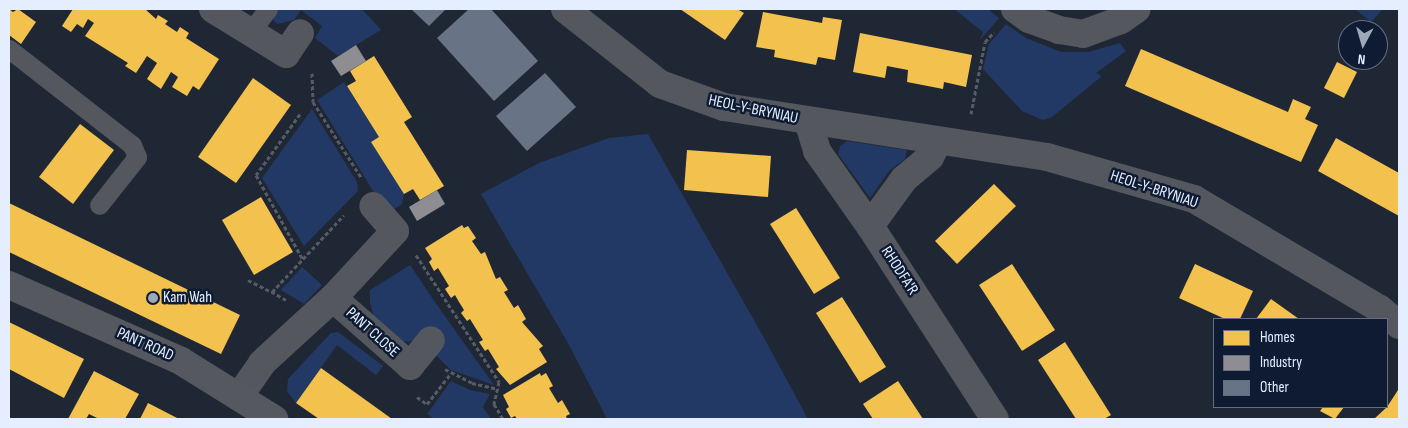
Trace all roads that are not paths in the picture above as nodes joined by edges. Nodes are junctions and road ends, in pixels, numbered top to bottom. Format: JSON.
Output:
{"nodes":[{"id":1,"x":213,"y":9,"type":"edge"},
{"id":2,"x":268,"y":9,"type":"edge"},
{"id":3,"x":565,"y":9,"type":"edge"},
{"id":4,"x":1015,"y":9,"type":"edge"},
{"id":5,"x":1137,"y":9,"type":"edge"},
{"id":6,"x":250,"y":32,"type":"junction"},
{"id":7,"x":300,"y":33,"type":"dead end"},
{"id":8,"x":9,"y":49,"type":"edge"},
{"id":9,"x":808,"y":121,"type":"junction"},
{"id":10,"x":938,"y":142,"type":"junction"},
{"id":11,"x":99,"y":205,"type":"dead end"},
{"id":12,"x":362,"y":207,"type":"road end"},
{"id":13,"x":870,"y":226,"type":"junction"},
{"id":14,"x":9,"y":285,"type":"edge"},
{"id":15,"x":333,"y":298,"type":"junction"},
{"id":16,"x":1399,"y":325,"type":"edge"},
{"id":17,"x":430,"y":340,"type":"dead end"},
{"id":18,"x":240,"y":395,"type":"junction"},
{"id":19,"x":274,"y":419,"type":"edge"},
{"id":20,"x":995,"y":419,"type":"edge"}],
"edges":[{"from":1,"to":6,"type":"street"},
{"from":2,"to":6,"type":"lane"},
{"from":3,"to":9,"type":"street","name":"HEOL-Y-BRYNIAU"},
{"from":4,"to":5,"type":"street"},
{"from":6,"to":7,"type":"street"},
{"from":8,"to":11,"type":"lane"},
{"from":9,"to":10,"type":"street","name":"HEOL-Y-BRYNIAU"},
{"from":9,"to":13,"type":"street","name":"RHODFA'R"},
{"from":10,"to":13,"type":"street"},
{"from":10,"to":16,"type":"street","name":"HEOL-Y-BRYNIAU"},
{"from":12,"to":15,"type":"street","name":"PANT CLOSE"},
{"from":13,"to":20,"type":"street","name":"RHODFA'R"},
{"from":14,"to":18,"type":"street","name":"PANT ROAD"},
{"from":15,"to":17,"type":"street","name":"PANT CLOSE"},
{"from":15,"to":18,"type":"street","name":"PANT CLOSE"},
{"from":18,"to":19,"type":"street","name":"PANT ROAD"}]}
